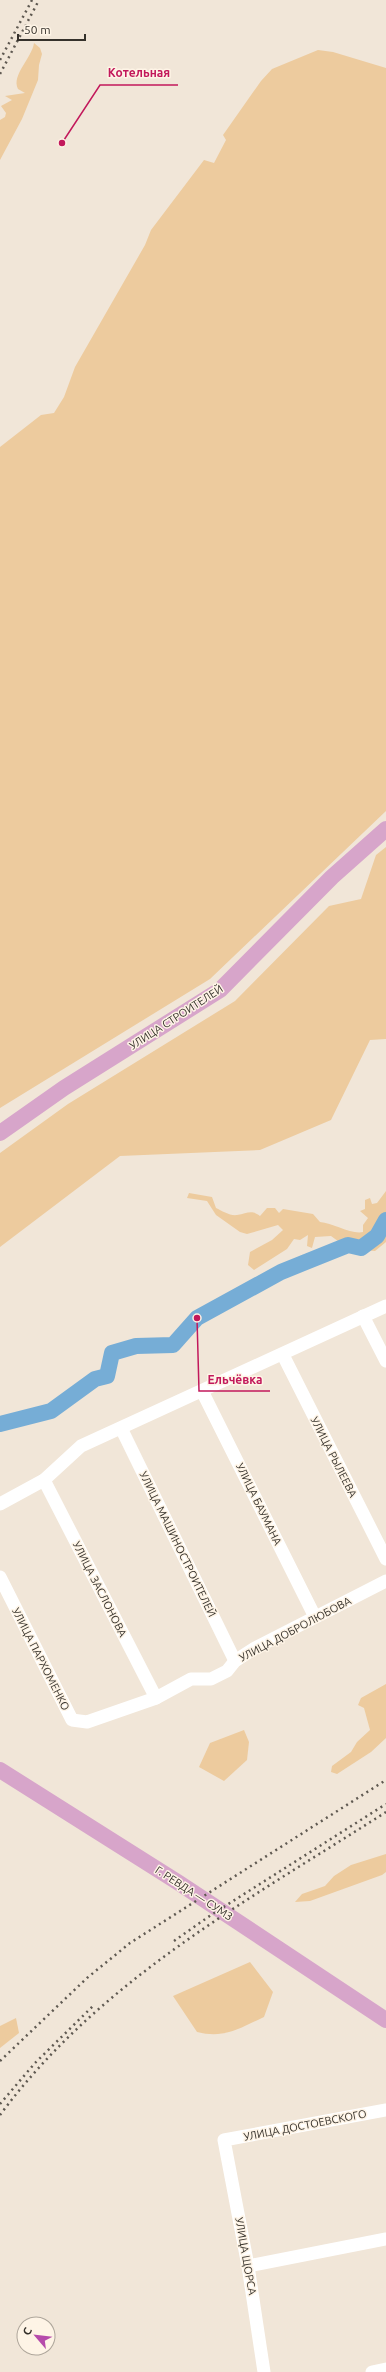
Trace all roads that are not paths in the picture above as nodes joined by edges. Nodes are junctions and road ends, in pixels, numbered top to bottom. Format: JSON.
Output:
{"nodes":[{"id":1,"x":386,"y":829,"type":"edge"},
{"id":2,"x":0,"y":1133,"type":"edge"},
{"id":3,"x":386,"y":1306,"type":"edge"},
{"id":4,"x":363,"y":1316,"type":"junction"},
{"id":5,"x":283,"y":1355,"type":"junction"},
{"id":6,"x":386,"y":1361,"type":"edge"},
{"id":7,"x":202,"y":1391,"type":"junction"},
{"id":8,"x":121,"y":1428,"type":"junction"},
{"id":9,"x":44,"y":1480,"type":"junction"},
{"id":10,"x":0,"y":1504,"type":"edge"},
{"id":11,"x":386,"y":1559,"type":"edge"},
{"id":12,"x":0,"y":1577,"type":"edge"},
{"id":13,"x":386,"y":1581,"type":"edge"},
{"id":14,"x":315,"y":1617,"type":"junction"},
{"id":15,"x":235,"y":1661,"type":"junction"},
{"id":16,"x":156,"y":1698,"type":"junction"},
{"id":17,"x":72,"y":1720,"type":"joint"},
{"id":18,"x":0,"y":1770,"type":"edge"},
{"id":19,"x":386,"y":2020,"type":"edge"},
{"id":20,"x":386,"y":2110,"type":"edge"},
{"id":21,"x":224,"y":2140,"type":"joint"},
{"id":22,"x":386,"y":2239,"type":"edge"},
{"id":23,"x":248,"y":2266,"type":"junction"},
{"id":24,"x":386,"y":2369,"type":"edge"},
{"id":25,"x":264,"y":2372,"type":"edge"},
{"id":26,"x":372,"y":2372,"type":"edge"}],
"edges":[{"from":1,"to":2,"type":"main road","name":"УЛИЦА СТРОИТЕЛЕЙ"},
{"from":3,"to":4,"type":"street"},
{"from":4,"to":5,"type":"street"},
{"from":4,"to":6,"type":"street"},
{"from":5,"to":7,"type":"street"},
{"from":5,"to":11,"type":"street","name":"УЛИЦА РЫЛЕЕВА"},
{"from":7,"to":8,"type":"street"},
{"from":7,"to":14,"type":"street","name":"УЛИЦА БАУМАНА"},
{"from":8,"to":9,"type":"street"},
{"from":8,"to":15,"type":"street","name":"УЛИЦА МАШИНОСТРОИТЕЛЕЙ"},
{"from":9,"to":10,"type":"street"},
{"from":9,"to":16,"type":"street","name":"УЛИЦА ЗАСЛОНОВА"},
{"from":12,"to":17,"type":"street","name":"УЛИЦА ПАРХОМЕНКО"},
{"from":13,"to":14,"type":"street","name":"УЛИЦА ДОБРОЛЮБОВА"},
{"from":14,"to":15,"type":"street","name":"УЛИЦА ДОБРОЛЮБОВА"},
{"from":15,"to":16,"type":"street","name":"УЛИЦА ДОБРОЛЮБОВА"},
{"from":16,"to":17,"type":"street","name":"УЛИЦА ДОБРОЛЮБОВА"},
{"from":18,"to":19,"type":"main road","name":"Г. РЕВДА — СУМЗ"},
{"from":20,"to":21,"type":"street","name":"УЛИЦА ДОСТОЕВСКОГО"},
{"from":21,"to":23,"type":"street","name":"УЛИЦА ЩОРСА"},
{"from":22,"to":23,"type":"street"},
{"from":23,"to":25,"type":"street","name":"УЛИЦА ЩОРСА"},
{"from":24,"to":26,"type":"street"}]}
